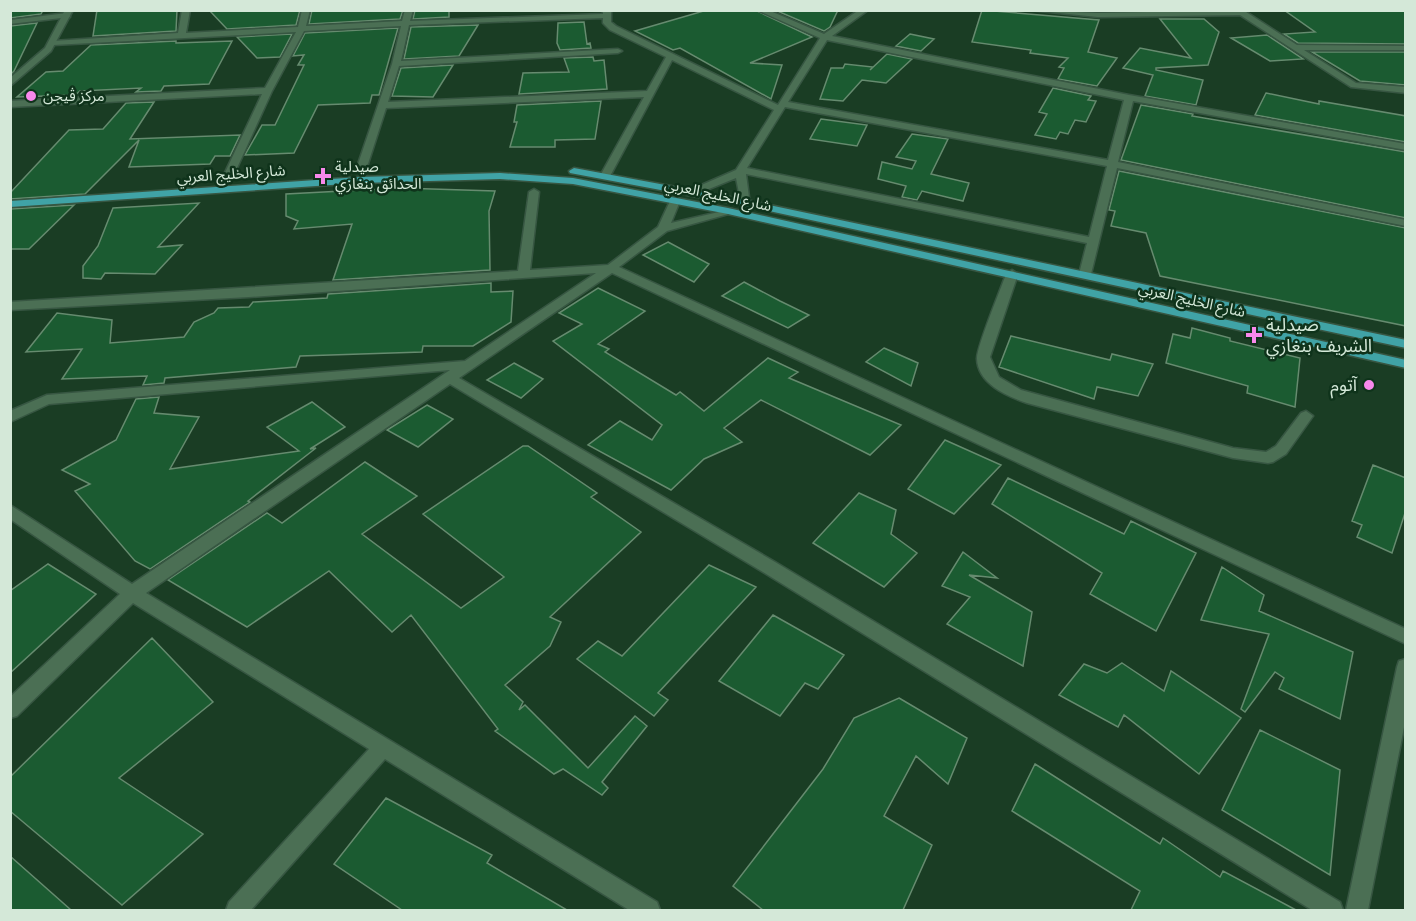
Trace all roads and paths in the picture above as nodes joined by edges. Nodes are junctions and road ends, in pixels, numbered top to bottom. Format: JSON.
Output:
{"nodes":[{"id":1,"x":186,"y":10,"type":"edge"},
{"id":2,"x":306,"y":10,"type":"edge"},
{"id":3,"x":409,"y":10,"type":"edge"},
{"id":4,"x":760,"y":10,"type":"edge"},
{"id":5,"x":849,"y":10,"type":"edge"},
{"id":6,"x":1033,"y":10,"type":"edge"},
{"id":7,"x":862,"y":12,"type":"edge"},
{"id":8,"x":1239,"y":12,"type":"edge"},
{"id":9,"x":68,"y":13,"type":"edge"},
{"id":10,"x":607,"y":13,"type":"edge"},
{"id":11,"x":10,"y":22,"type":"edge"},
{"id":12,"x":406,"y":23,"type":"junction"},
{"id":13,"x":302,"y":28,"type":"junction"},
{"id":14,"x":182,"y":35,"type":"junction"},
{"id":15,"x":825,"y":37,"type":"junction"},
{"id":16,"x":53,"y":43,"type":"junction"},
{"id":17,"x":1294,"y":47,"type":"junction"},
{"id":18,"x":1406,"y":48,"type":"edge"},
{"id":19,"x":618,"y":51,"type":"dead end"},
{"id":20,"x":670,"y":57,"type":"junction"},
{"id":21,"x":396,"y":64,"type":"junction"},
{"id":22,"x":10,"y":83,"type":"edge"},
{"id":23,"x":1406,"y":90,"type":"edge"},
{"id":24,"x":268,"y":91,"type":"junction"},
{"id":25,"x":648,"y":94,"type":"junction"},
{"id":26,"x":1129,"y":98,"type":"junction"},
{"id":27,"x":10,"y":104,"type":"edge"},
{"id":28,"x":382,"y":105,"type":"junction"},
{"id":29,"x":780,"y":107,"type":"junction"},
{"id":30,"x":1406,"y":147,"type":"edge"},
{"id":31,"x":1111,"y":164,"type":"junction"},
{"id":32,"x":361,"y":170,"type":"junction"},
{"id":33,"x":741,"y":171,"type":"junction"},
{"id":34,"x":605,"y":176,"type":"junction"},
{"id":35,"x":227,"y":179,"type":"junction"},
{"id":36,"x":534,"y":192,"type":"dead end"},
{"id":37,"x":694,"y":192,"type":"junction"},
{"id":38,"x":10,"y":193,"type":"edge"},
{"id":39,"x":675,"y":201,"type":"junction"},
{"id":40,"x":747,"y":203,"type":"junction"},
{"id":41,"x":10,"y":204,"type":"edge"},
{"id":42,"x":728,"y":211,"type":"junction"},
{"id":43,"x":1406,"y":223,"type":"edge"},
{"id":44,"x":663,"y":229,"type":"junction"},
{"id":45,"x":1092,"y":241,"type":"junction"},
{"id":46,"x":611,"y":268,"type":"junction"},
{"id":47,"x":1012,"y":274,"type":"junction"},
{"id":48,"x":1085,"y":274,"type":"junction"},
{"id":49,"x":523,"y":275,"type":"junction"},
{"id":50,"x":10,"y":306,"type":"edge"},
{"id":51,"x":1406,"y":344,"type":"edge"},
{"id":52,"x":1406,"y":364,"type":"edge"},
{"id":53,"x":465,"y":365,"type":"junction"},
{"id":54,"x":448,"y":377,"type":"junction"},
{"id":55,"x":1306,"y":416,"type":"dead end"},
{"id":56,"x":10,"y":417,"type":"edge"},
{"id":57,"x":10,"y":511,"type":"edge"},
{"id":58,"x":132,"y":593,"type":"junction"},
{"id":59,"x":1406,"y":637,"type":"edge"},
{"id":60,"x":1406,"y":667,"type":"edge"},
{"id":61,"x":10,"y":710,"type":"edge"},
{"id":62,"x":383,"y":747,"type":"junction"},
{"id":63,"x":237,"y":910,"type":"edge"},
{"id":64,"x":650,"y":910,"type":"edge"},
{"id":65,"x":1332,"y":910,"type":"edge"},
{"id":66,"x":1357,"y":910,"type":"edge"}],
"edges":[{"from":1,"to":14,"type":"street"},
{"from":2,"to":13,"type":"street"},
{"from":3,"to":12,"type":"street"},
{"from":4,"to":15,"type":"street"},
{"from":5,"to":7,"type":"street"},
{"from":6,"to":8,"type":"street"},
{"from":7,"to":15,"type":"street"},
{"from":8,"to":17,"type":"street"},
{"from":9,"to":11,"type":"street"},
{"from":9,"to":16,"type":"street"},
{"from":10,"to":12,"type":"street"},
{"from":10,"to":20,"type":"street"},
{"from":12,"to":13,"type":"street"},
{"from":12,"to":21,"type":"street"},
{"from":13,"to":14,"type":"street"},
{"from":13,"to":24,"type":"street"},
{"from":14,"to":16,"type":"street"},
{"from":15,"to":26,"type":"street"},
{"from":15,"to":29,"type":"street"},
{"from":16,"to":22,"type":"street"},
{"from":17,"to":18,"type":"street"},
{"from":17,"to":23,"type":"street"},
{"from":19,"to":21,"type":"street"},
{"from":20,"to":25,"type":"street"},
{"from":20,"to":29,"type":"street"},
{"from":21,"to":28,"type":"street"},
{"from":24,"to":27,"type":"street"},
{"from":24,"to":35,"type":"street"},
{"from":25,"to":28,"type":"street"},
{"from":25,"to":34,"type":"street"},
{"from":26,"to":30,"type":"street"},
{"from":26,"to":31,"type":"street"},
{"from":28,"to":32,"type":"street"},
{"from":29,"to":31,"type":"street"},
{"from":29,"to":33,"type":"street"},
{"from":31,"to":43,"type":"street"},
{"from":31,"to":45,"type":"street"},
{"from":32,"to":34,"type":"main road","name":"شارع الخليج العربي"},
{"from":32,"to":35,"type":"main road","name":"شارع الخليج العربي"},
{"from":33,"to":37,"type":"street"},
{"from":33,"to":40,"type":"street"},
{"from":33,"to":45,"type":"street"},
{"from":34,"to":37,"type":"main road","name":"شارع الخليج العربي"},
{"from":35,"to":38,"type":"main road","name":"شارع الخليج العربي"},
{"from":36,"to":49,"type":"street"},
{"from":37,"to":40,"type":"main road","name":"شارع الخليج العربي"},
{"from":39,"to":41,"type":"main road","name":"شارع الخليج العربي"},
{"from":39,"to":42,"type":"main road","name":"شارع الخليج العربي"},
{"from":39,"to":44,"type":"street"},
{"from":40,"to":48,"type":"main road","name":"شارع الخليج العربي"},
{"from":42,"to":44,"type":"street"},
{"from":42,"to":47,"type":"main road","name":"شارع الخليج العربي"},
{"from":44,"to":46,"type":"street"},
{"from":45,"to":48,"type":"street"},
{"from":46,"to":49,"type":"street"},
{"from":46,"to":53,"type":"street"},
{"from":46,"to":59,"type":"street"},
{"from":47,"to":52,"type":"main road","name":"شارع الخليج العربي"},
{"from":47,"to":55,"type":"street"},
{"from":48,"to":51,"type":"main road","name":"شارع الخليج العربي"},
{"from":49,"to":50,"type":"street"},
{"from":53,"to":54,"type":"street"},
{"from":53,"to":56,"type":"street"},
{"from":54,"to":58,"type":"street"},
{"from":54,"to":65,"type":"street"},
{"from":57,"to":58,"type":"street"},
{"from":58,"to":61,"type":"street"},
{"from":58,"to":62,"type":"street"},
{"from":60,"to":66,"type":"street"},
{"from":62,"to":63,"type":"street"},
{"from":62,"to":64,"type":"street"}]}
